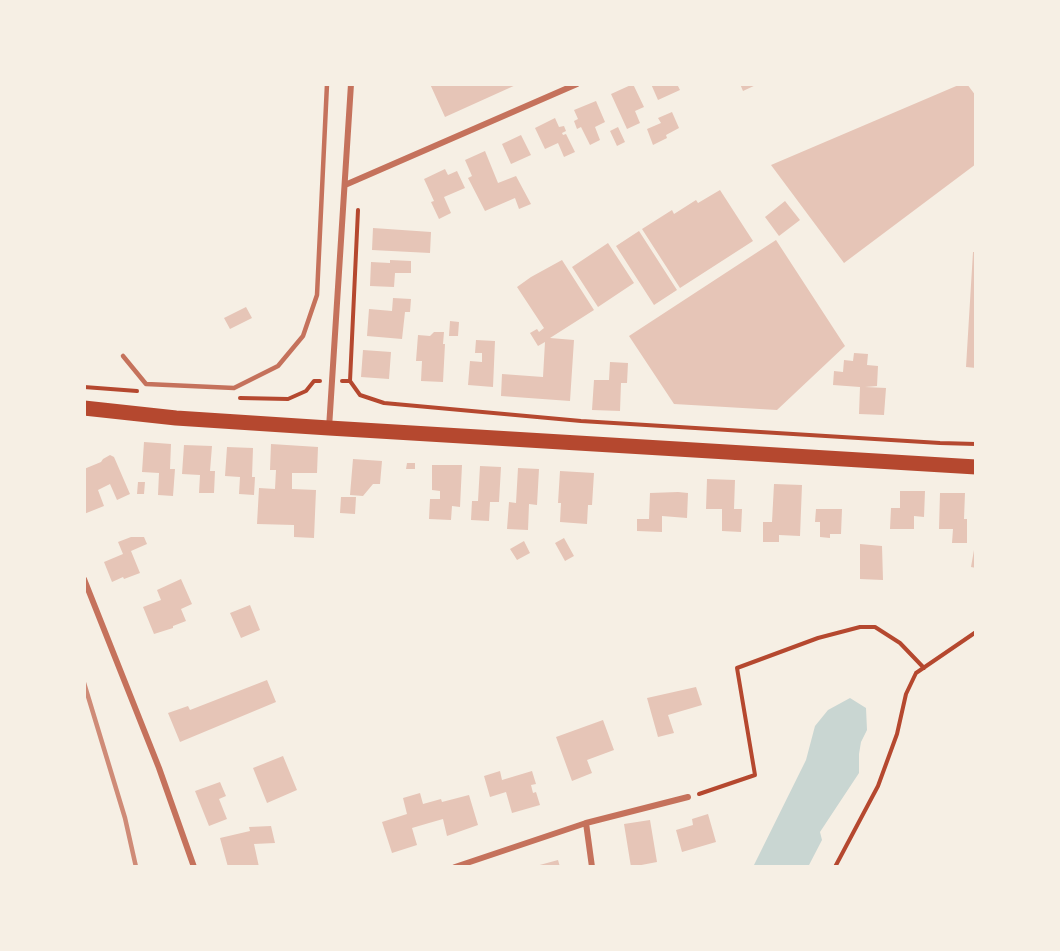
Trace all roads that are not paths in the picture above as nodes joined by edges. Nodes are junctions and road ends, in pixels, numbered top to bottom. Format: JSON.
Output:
{"nodes":[{"id":1,"x":327,"y":84,"type":"edge"},
{"id":2,"x":351,"y":84,"type":"edge"},
{"id":3,"x":577,"y":84,"type":"edge"},
{"id":4,"x":345,"y":185,"type":"junction"},
{"id":5,"x":123,"y":356,"type":"dead end"},
{"id":6,"x":84,"y":408,"type":"edge"},
{"id":7,"x":329,"y":428,"type":"junction"},
{"id":8,"x":976,"y":467,"type":"edge"},
{"id":9,"x":84,"y":579,"type":"edge"},
{"id":10,"x":688,"y":797,"type":"road end"},
{"id":11,"x":586,"y":823,"type":"junction"},
{"id":12,"x":194,"y":867,"type":"edge"},
{"id":13,"x":456,"y":867,"type":"edge"},
{"id":14,"x":592,"y":867,"type":"edge"}],
"edges":[{"from":1,"to":5,"type":"lane"},
{"from":2,"to":4,"type":"street"},
{"from":3,"to":4,"type":"street"},
{"from":4,"to":7,"type":"street"},
{"from":6,"to":7,"type":"main road"},
{"from":7,"to":8,"type":"main road"},
{"from":9,"to":12,"type":"street"},
{"from":10,"to":11,"type":"street"},
{"from":11,"to":13,"type":"street"},
{"from":11,"to":14,"type":"street"}]}
